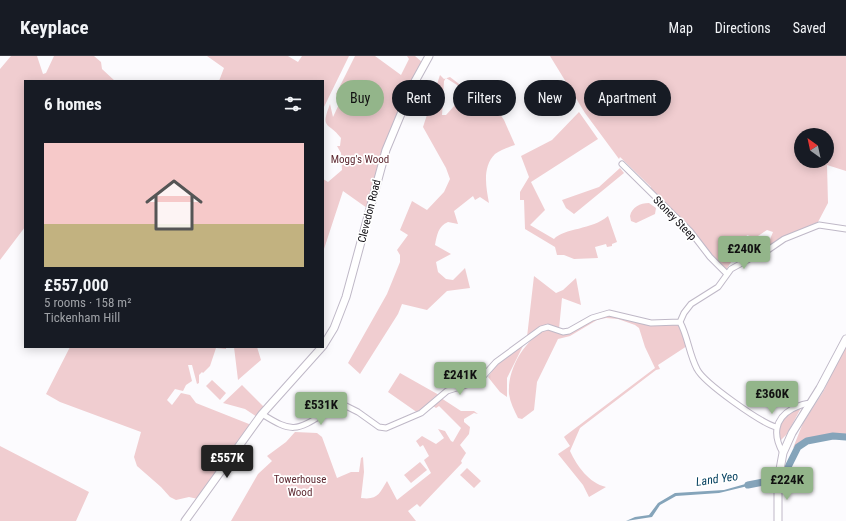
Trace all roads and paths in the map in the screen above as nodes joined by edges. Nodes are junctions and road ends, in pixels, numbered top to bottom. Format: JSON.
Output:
{"nodes":[{"id":1,"x":426,"y":57,"type":"edge"},
{"id":2,"x":622,"y":164,"type":"dead end"},
{"id":3,"x":846,"y":229,"type":"edge"},
{"id":4,"x":727,"y":274,"type":"junction"},
{"id":5,"x":680,"y":322,"type":"junction"},
{"id":6,"x":846,"y":339,"type":"edge"},
{"id":7,"x":324,"y":344,"type":"edge"},
{"id":8,"x":321,"y":348,"type":"edge"},
{"id":9,"x":810,"y":403,"type":"junction"},
{"id":10,"x":262,"y":414,"type":"junction"},
{"id":11,"x":776,"y":427,"type":"junction"},
{"id":12,"x":784,"y":453,"type":"junction"},
{"id":13,"x":185,"y":521,"type":"edge"},
{"id":14,"x":778,"y":521,"type":"edge"}],
"edges":[{"from":1,"to":7,"type":"main road","name":"Clevedon Road"},
{"from":2,"to":4,"type":"street","name":"Stoney Steep"},
{"from":3,"to":4,"type":"street"},
{"from":4,"to":5,"type":"street"},
{"from":5,"to":10,"type":"street"},
{"from":5,"to":11,"type":"street"},
{"from":6,"to":9,"type":"main road"},
{"from":8,"to":10,"type":"main road","name":"Clevedon Road"},
{"from":9,"to":11,"type":"street"},
{"from":9,"to":12,"type":"main road"},
{"from":10,"to":13,"type":"main road","name":"Clevedon Road"},
{"from":11,"to":12,"type":"street"},
{"from":12,"to":14,"type":"main road"}]}
